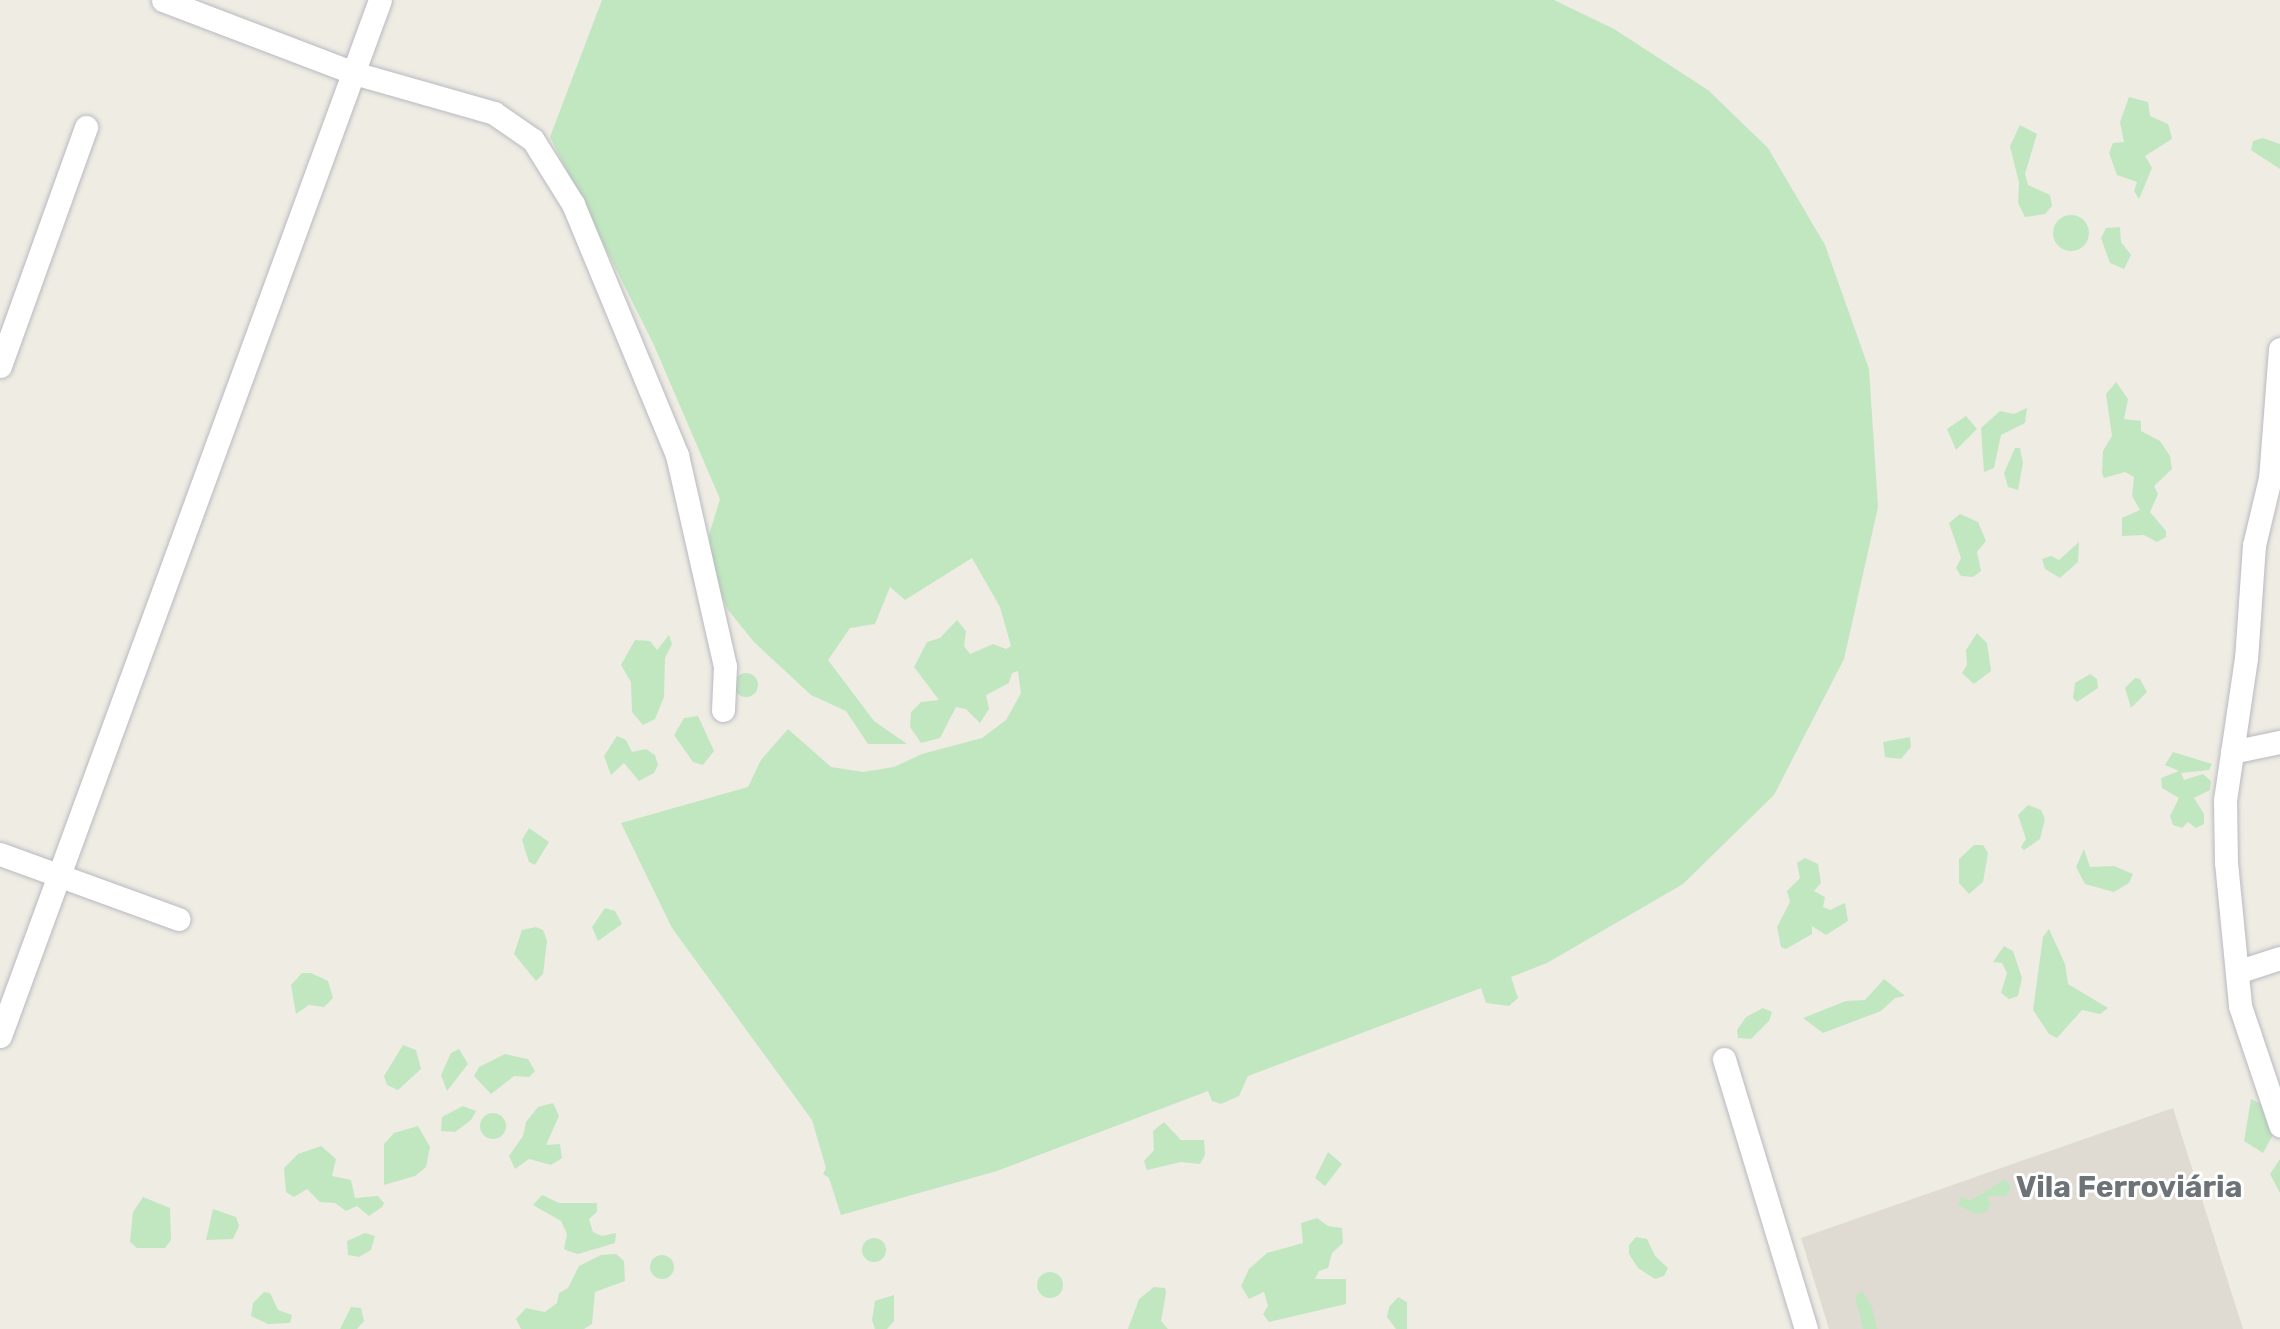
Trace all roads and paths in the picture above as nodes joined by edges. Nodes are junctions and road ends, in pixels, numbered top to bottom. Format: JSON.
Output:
{"nodes":[{"id":1,"x":163,"y":0,"type":"edge"},
{"id":2,"x":380,"y":0,"type":"edge"},
{"id":3,"x":354,"y":73,"type":"junction"},
{"id":4,"x":86,"y":127,"type":"dead end"},
{"id":5,"x":2280,"y":349,"type":"edge"},
{"id":6,"x":0,"y":366,"type":"edge"},
{"id":7,"x":723,"y":710,"type":"dead end"},
{"id":8,"x":2280,"y":742,"type":"edge"},
{"id":9,"x":2232,"y":752,"type":"junction"},
{"id":10,"x":0,"y":855,"type":"edge"},
{"id":11,"x":58,"y":875,"type":"junction"},
{"id":12,"x":179,"y":919,"type":"dead end"},
{"id":13,"x":2280,"y":958,"type":"edge"},
{"id":14,"x":2240,"y":971,"type":"junction"},
{"id":15,"x":0,"y":1037,"type":"edge"},
{"id":16,"x":1724,"y":1059,"type":"dead end"},
{"id":17,"x":2280,"y":1125,"type":"edge"},
{"id":18,"x":1806,"y":1329,"type":"edge"}],
"edges":[{"from":1,"to":3,"type":"street"},
{"from":2,"to":3,"type":"street"},
{"from":3,"to":7,"type":"street"},
{"from":3,"to":11,"type":"street"},
{"from":4,"to":6,"type":"street"},
{"from":5,"to":9,"type":"street"},
{"from":8,"to":9,"type":"street"},
{"from":9,"to":14,"type":"street"},
{"from":10,"to":11,"type":"street"},
{"from":11,"to":12,"type":"street"},
{"from":11,"to":15,"type":"street"},
{"from":13,"to":14,"type":"street"},
{"from":14,"to":17,"type":"street"},
{"from":16,"to":18,"type":"street"}]}
